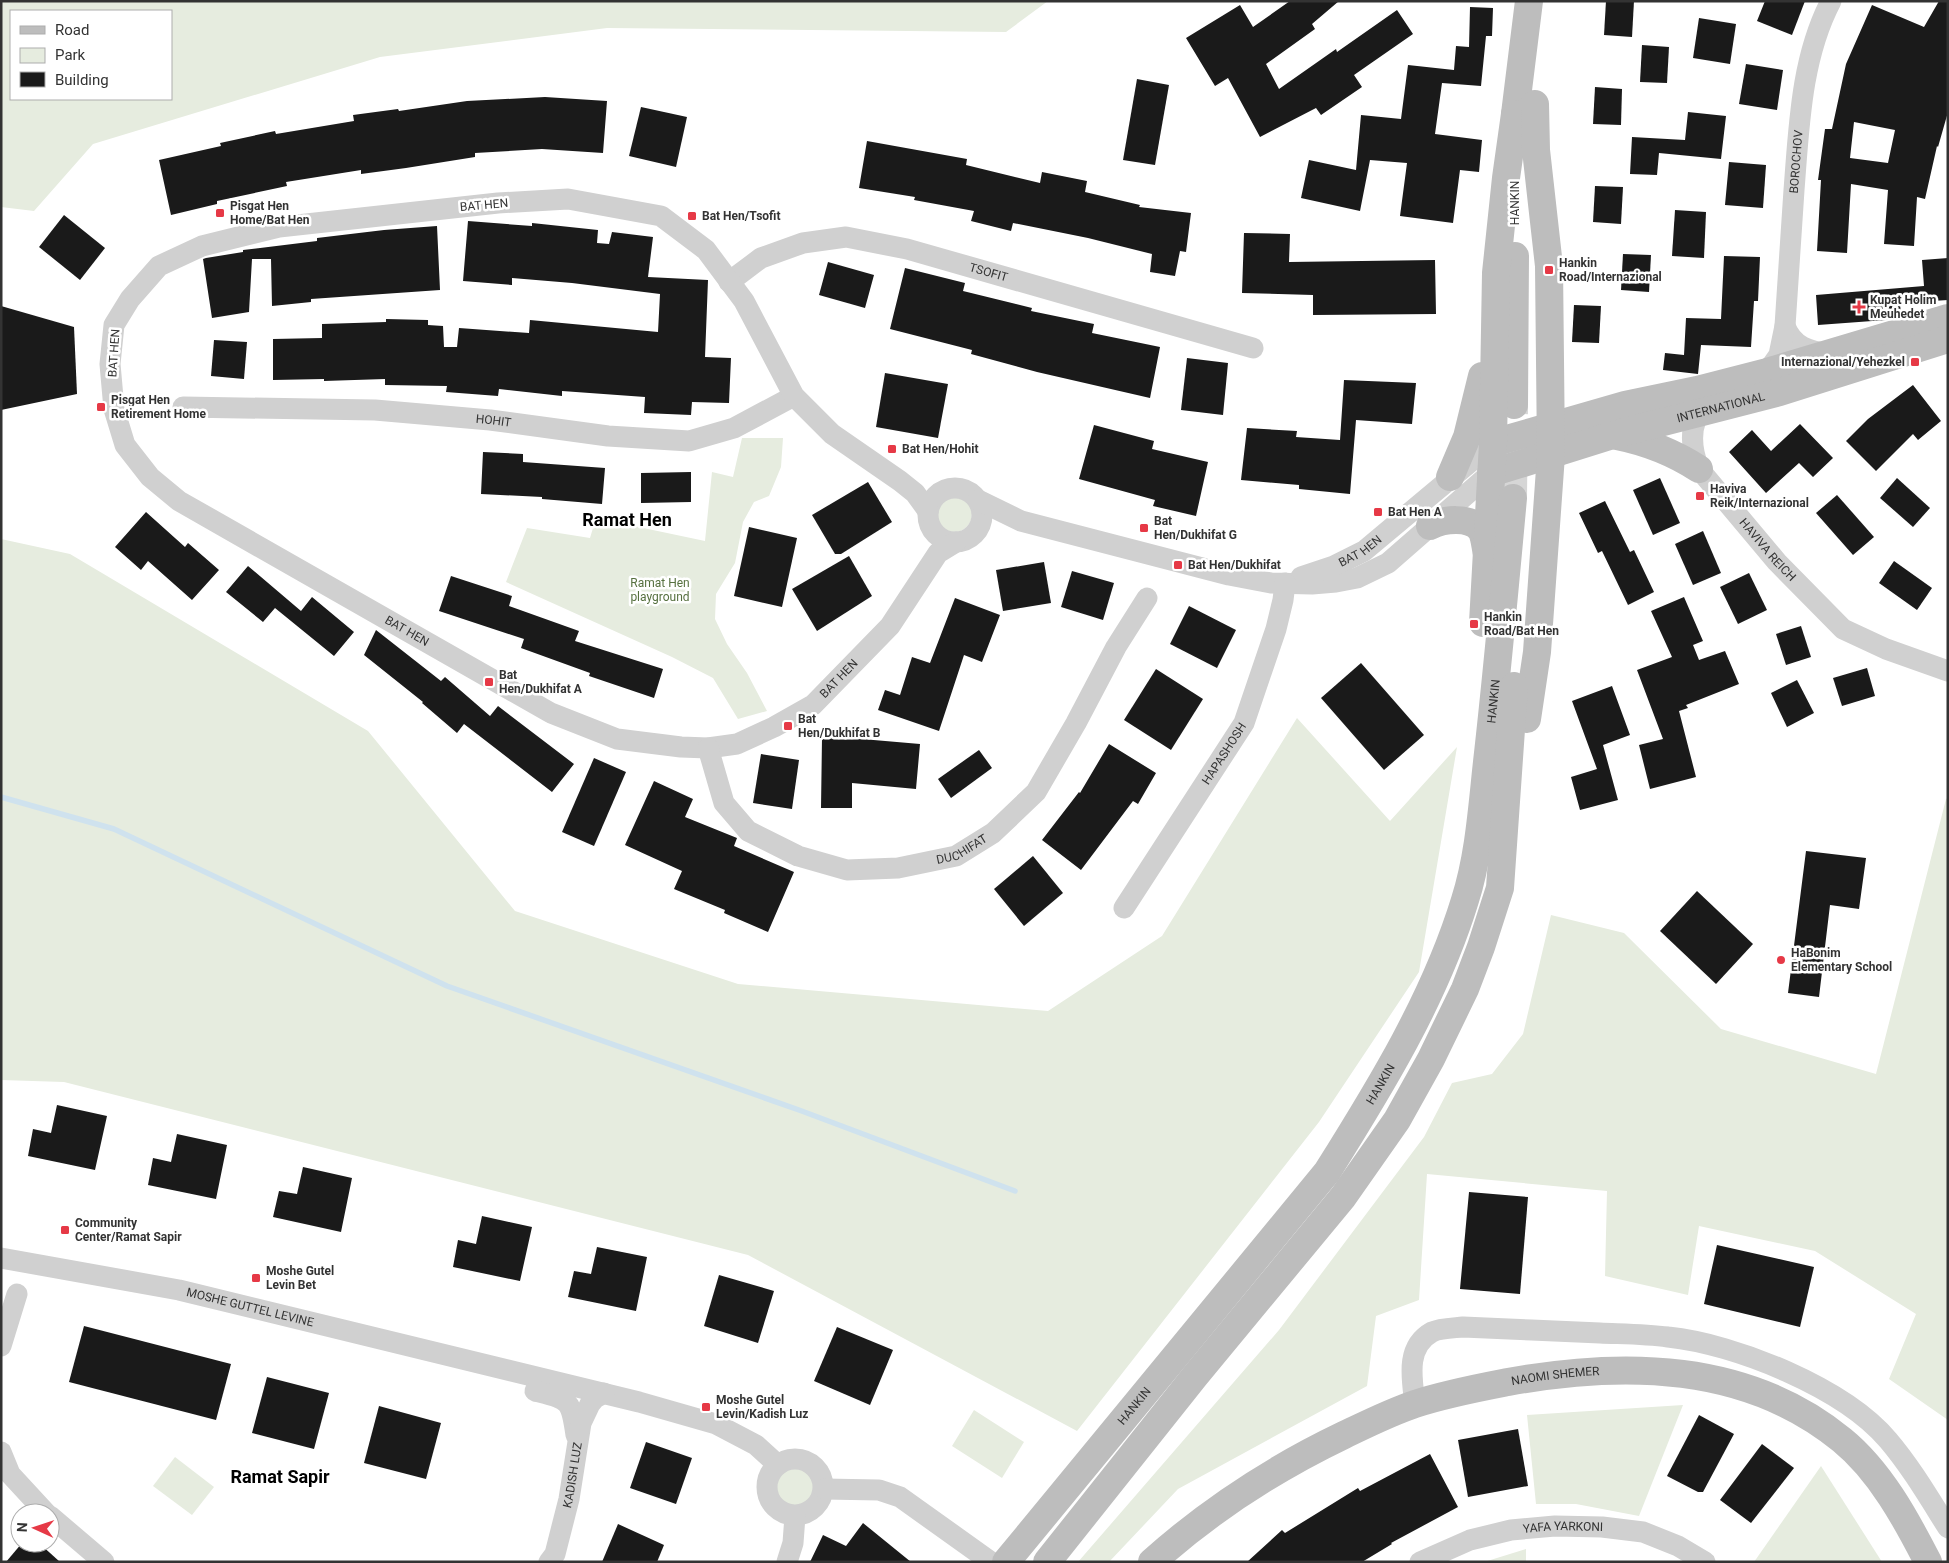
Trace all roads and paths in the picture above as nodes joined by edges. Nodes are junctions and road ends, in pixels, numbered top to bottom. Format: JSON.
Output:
{"nodes":[{"id":1,"x":1529,"y":1,"type":"edge"},
{"id":2,"x":1548,"y":1,"type":"edge"},
{"id":3,"x":1831,"y":1,"type":"edge"},
{"id":4,"x":1525,"y":109,"type":"junction"},
{"id":5,"x":729,"y":282,"type":"junction"},
{"id":6,"x":1495,"y":306,"type":"junction"},
{"id":7,"x":1948,"y":318,"type":"edge"},
{"id":8,"x":1785,"y":326,"type":"junction"},
{"id":9,"x":1948,"y":340,"type":"edge"},
{"id":10,"x":1253,"y":348,"type":"dead end"},
{"id":11,"x":1551,"y":350,"type":"junction"},
{"id":12,"x":1830,"y":354,"type":"junction"},
{"id":13,"x":1756,"y":376,"type":"junction"},
{"id":14,"x":794,"y":396,"type":"junction"},
{"id":15,"x":1523,"y":404,"type":"tunnel mouth"},
{"id":16,"x":1625,"y":405,"type":"junction"},
{"id":17,"x":182,"y":407,"type":"dead end"},
{"id":18,"x":1698,"y":414,"type":"junction"},
{"id":19,"x":1552,"y":426,"type":"junction"},
{"id":20,"x":1613,"y":435,"type":"junction"},
{"id":21,"x":1492,"y":443,"type":"junction"},
{"id":22,"x":1586,"y":443,"type":"junction"},
{"id":23,"x":1551,"y":455,"type":"junction"},
{"id":24,"x":1699,"y":469,"type":"junction"},
{"id":25,"x":1491,"y":473,"type":"junction"},
{"id":26,"x":1450,"y":477,"type":"junction"},
{"id":27,"x":900,"y":481,"type":"junction"},
{"id":28,"x":945,"y":490,"type":"junction"},
{"id":29,"x":978,"y":500,"type":"junction"},
{"id":30,"x":1548,"y":519,"type":"junction"},
{"id":31,"x":930,"y":520,"type":"junction"},
{"id":32,"x":1021,"y":521,"type":"junction"},
{"id":33,"x":1430,"y":526,"type":"junction"},
{"id":34,"x":979,"y":528,"type":"junction"},
{"id":35,"x":956,"y":542,"type":"junction"},
{"id":36,"x":1487,"y":556,"type":"junction"},
{"id":37,"x":932,"y":560,"type":"junction"},
{"id":38,"x":1248,"y":579,"type":"junction"},
{"id":39,"x":1285,"y":583,"type":"junction"},
{"id":40,"x":1147,"y":598,"type":"dead end"},
{"id":41,"x":1276,"y":629,"type":"junction"},
{"id":42,"x":1948,"y":671,"type":"edge"},
{"id":43,"x":708,"y":748,"type":"junction"},
{"id":44,"x":1477,"y":847,"type":"junction"},
{"id":45,"x":1500,"y":888,"type":"junction"},
{"id":46,"x":1124,"y":908,"type":"dead end"},
{"id":47,"x":1,"y":1258,"type":"edge"},
{"id":48,"x":17,"y":1294,"type":"dead end"},
{"id":49,"x":1,"y":1346,"type":"edge"},
{"id":50,"x":495,"y":1366,"type":"junction"},
{"id":51,"x":604,"y":1393,"type":"junction"},
{"id":52,"x":1415,"y":1404,"type":"junction"},
{"id":53,"x":577,"y":1448,"type":"junction"},
{"id":54,"x":1,"y":1452,"type":"edge"},
{"id":55,"x":778,"y":1465,"type":"junction"},
{"id":56,"x":824,"y":1489,"type":"junction"},
{"id":57,"x":37,"y":1503,"type":"edge"},
{"id":58,"x":796,"y":1516,"type":"junction"},
{"id":59,"x":60,"y":1525,"type":"edge"},
{"id":60,"x":1948,"y":1528,"type":"edge"},
{"id":61,"x":104,"y":1562,"type":"edge"},
{"id":62,"x":549,"y":1562,"type":"edge"},
{"id":63,"x":787,"y":1562,"type":"edge"},
{"id":64,"x":991,"y":1562,"type":"edge"},
{"id":65,"x":1006,"y":1562,"type":"edge"},
{"id":66,"x":1047,"y":1562,"type":"edge"},
{"id":67,"x":1152,"y":1562,"type":"edge"},
{"id":68,"x":1420,"y":1562,"type":"edge"},
{"id":69,"x":1705,"y":1562,"type":"edge"},
{"id":70,"x":1928,"y":1562,"type":"edge"}],
"edges":[{"from":1,"to":4,"type":"main road","name":"HANKIN"},
{"from":2,"to":4,"type":"main road","name":"HANKIN"},
{"from":3,"to":8,"type":"street","name":"BOROCHOV"},
{"from":4,"to":6,"type":"main road"},
{"from":4,"to":11,"type":"main road"},
{"from":4,"to":15,"type":"main road","name":"HANKIN"},
{"from":5,"to":10,"type":"street","name":"TSOFIT"},
{"from":5,"to":14,"type":"street","name":"BAT HEN"},
{"from":5,"to":43,"type":"street","name":"BAT HEN"},
{"from":6,"to":21,"type":"main road"},
{"from":6,"to":26,"type":"main road"},
{"from":7,"to":12,"type":"main road","name":"INTERNATIONAL"},
{"from":8,"to":12,"type":"street"},
{"from":8,"to":13,"type":"street","name":"BOROCHOV"},
{"from":9,"to":18,"type":"main road","name":"INTERNATIONAL"},
{"from":11,"to":16,"type":"main road"},
{"from":11,"to":19,"type":"main road"},
{"from":12,"to":13,"type":"main road","name":"INTERNATIONAL"},
{"from":13,"to":16,"type":"main road","name":"INTERNATIONAL"},
{"from":13,"to":18,"type":"street","name":"HAVIVA REICH"},
{"from":14,"to":17,"type":"street","name":"HOHIT"},
{"from":14,"to":27,"type":"street","name":"BAT HEN"},
{"from":16,"to":19,"type":"main road","name":"INTERNATIONAL"},
{"from":18,"to":20,"type":"main road","name":"INTERNATIONAL"},
{"from":18,"to":24,"type":"street","name":"HAVIVA REICH"},
{"from":19,"to":21,"type":"main road","name":"INTERNATIONAL"},
{"from":19,"to":23,"type":"main road"},
{"from":20,"to":22,"type":"main road","name":"INTERNATIONAL"},
{"from":20,"to":24,"type":"main road"},
{"from":21,"to":25,"type":"main road"},
{"from":21,"to":26,"type":"street","name":"BAT HEN"},
{"from":22,"to":23,"type":"main road","name":"INTERNATIONAL"},
{"from":22,"to":30,"type":"main road"},
{"from":23,"to":25,"type":"main road","name":"INTERNATIONAL"},
{"from":23,"to":30,"type":"main road"},
{"from":24,"to":42,"type":"street","name":"HAVIVA REICH"},
{"from":25,"to":33,"type":"street","name":"BAT HEN"},
{"from":25,"to":36,"type":"main road"},
{"from":26,"to":39,"type":"street","name":"BAT HEN"},
{"from":27,"to":28,"type":"street","name":"BAT HEN"},
{"from":27,"to":31,"type":"street","name":"BAT HEN"},
{"from":28,"to":29,"type":"street"},
{"from":28,"to":31,"type":"street"},
{"from":29,"to":32,"type":"street","name":"BAT HEN"},
{"from":29,"to":34,"type":"street"},
{"from":30,"to":45,"type":"main road"},
{"from":31,"to":35,"type":"street"},
{"from":31,"to":37,"type":"street"},
{"from":32,"to":34,"type":"street","name":"BAT HEN"},
{"from":32,"to":38,"type":"street","name":"BAT HEN"},
{"from":33,"to":36,"type":"main road"},
{"from":33,"to":39,"type":"street","name":"BAT HEN"},
{"from":34,"to":35,"type":"street"},
{"from":35,"to":37,"type":"street","name":"BAT HEN"},
{"from":36,"to":44,"type":"main road"},
{"from":37,"to":43,"type":"street","name":"BAT HEN"},
{"from":38,"to":39,"type":"street","name":"BAT HEN"},
{"from":38,"to":41,"type":"street"},
{"from":39,"to":41,"type":"street","name":"HAPASHOSH"},
{"from":40,"to":43,"type":"street","name":"DUCHIFAT"},
{"from":41,"to":46,"type":"street","name":"HAPASHOSH"},
{"from":44,"to":45,"type":"main road","name":"HANKIN"},
{"from":44,"to":65,"type":"main road","name":"HANKIN"},
{"from":45,"to":66,"type":"main road","name":"HANKIN"},
{"from":47,"to":50,"type":"street","name":"MOSHE GUTTEL LEVINE"},
{"from":48,"to":49,"type":"street"},
{"from":50,"to":51,"type":"street","name":"MOSHE GUTTEL LEVINE"},
{"from":50,"to":53,"type":"street"},
{"from":51,"to":53,"type":"street","name":"KADISH LUZ"},
{"from":51,"to":55,"type":"street","name":"MOSHE GUTTEL LEVINE"},
{"from":52,"to":60,"type":"street"},
{"from":52,"to":67,"type":"main road","name":"NAOMI SHEMER"},
{"from":52,"to":70,"type":"main road","name":"NAOMI SHEMER"},
{"from":53,"to":62,"type":"street","name":"KADISH LUZ"},
{"from":54,"to":57,"type":"street"},
{"from":55,"to":56,"type":"street"},
{"from":55,"to":58,"type":"street"},
{"from":56,"to":58,"type":"street"},
{"from":56,"to":64,"type":"street"},
{"from":58,"to":63,"type":"street"},
{"from":59,"to":61,"type":"street"},
{"from":68,"to":69,"type":"street","name":"YAFA YARKONI"}]}
